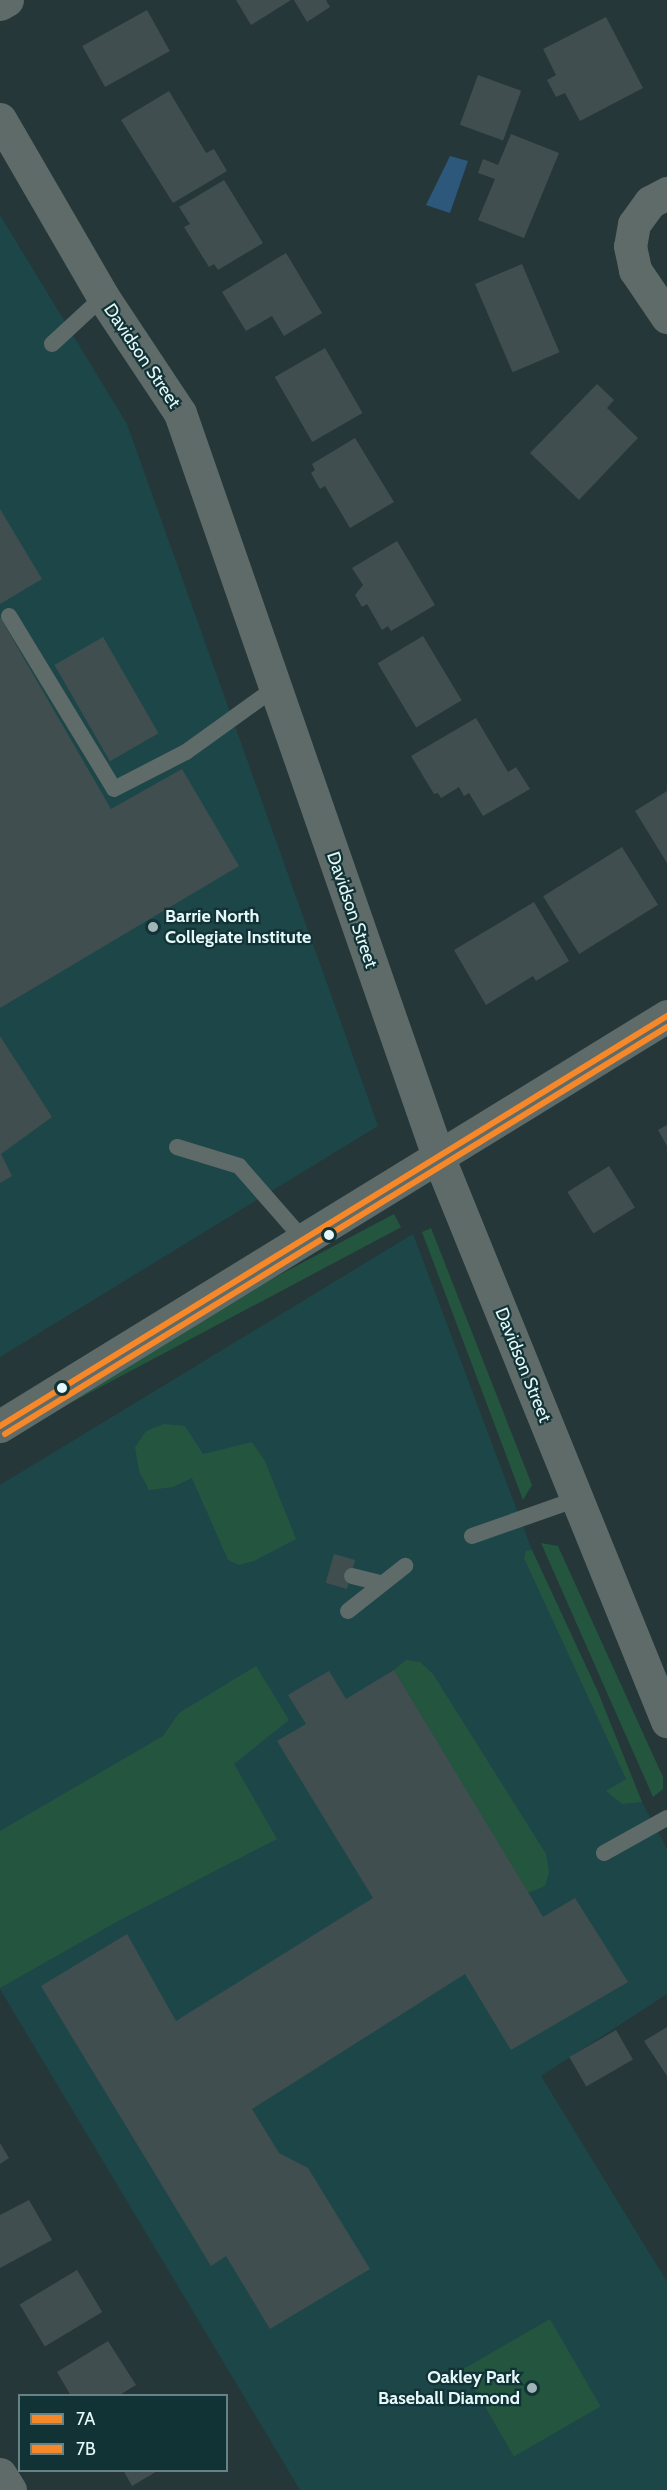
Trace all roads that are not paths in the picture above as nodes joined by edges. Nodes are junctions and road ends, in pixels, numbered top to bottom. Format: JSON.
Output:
{"nodes":[{"id":1,"x":7,"y":0,"type":"edge"},
{"id":2,"x":0,"y":4,"type":"edge"},
{"id":3,"x":0,"y":120,"type":"edge"},
{"id":4,"x":667,"y":193,"type":"edge"},
{"id":5,"x":103,"y":297,"type":"junction"},
{"id":6,"x":667,"y":317,"type":"edge"},
{"id":7,"x":52,"y":344,"type":"dead end"},
{"id":8,"x":9,"y":616,"type":"dead end"},
{"id":9,"x":275,"y":688,"type":"junction"},
{"id":10,"x":667,"y":1016,"type":"edge"},
{"id":11,"x":177,"y":1147,"type":"dead end"},
{"id":12,"x":438,"y":1156,"type":"junction"},
{"id":13,"x":303,"y":1239,"type":"junction"},
{"id":14,"x":0,"y":1426,"type":"edge"},
{"id":15,"x":577,"y":1498,"type":"junction"},
{"id":16,"x":472,"y":1536,"type":"dead end"},
{"id":17,"x":405,"y":1566,"type":"dead end"},
{"id":18,"x":352,"y":1576,"type":"dead end"},
{"id":19,"x":380,"y":1583,"type":"junction"},
{"id":20,"x":348,"y":1611,"type":"dead end"},
{"id":21,"x":667,"y":1721,"type":"edge"},
{"id":22,"x":667,"y":1818,"type":"edge"},
{"id":23,"x":604,"y":1853,"type":"dead end"},
{"id":24,"x":0,"y":2474,"type":"edge"},
{"id":25,"x":10,"y":2490,"type":"edge"}],
"edges":[{"from":1,"to":2,"type":"street"},
{"from":3,"to":5,"type":"street","name":"Davidson Street"},
{"from":4,"to":6,"type":"street"},
{"from":5,"to":7,"type":"lane"},
{"from":5,"to":9,"type":"street","name":"Davidson Street"},
{"from":8,"to":9,"type":"lane"},
{"from":9,"to":12,"type":"street","name":"Davidson Street"},
{"from":10,"to":12,"type":"street"},
{"from":11,"to":13,"type":"lane"},
{"from":12,"to":13,"type":"street"},
{"from":12,"to":15,"type":"street","name":"Davidson Street"},
{"from":13,"to":14,"type":"street"},
{"from":15,"to":16,"type":"lane"},
{"from":15,"to":21,"type":"street","name":"Davidson Street"},
{"from":17,"to":19,"type":"lane"},
{"from":18,"to":19,"type":"lane"},
{"from":19,"to":20,"type":"lane"},
{"from":22,"to":23,"type":"lane"},
{"from":24,"to":25,"type":"street"}]}
